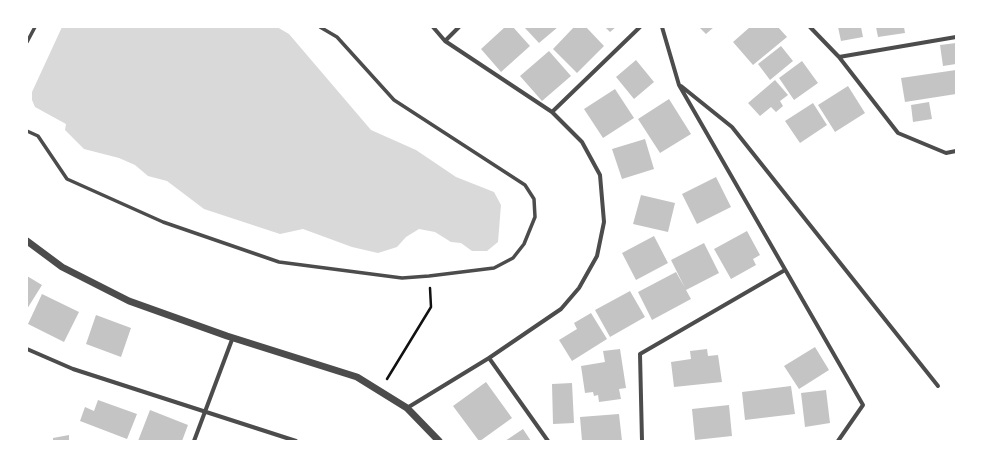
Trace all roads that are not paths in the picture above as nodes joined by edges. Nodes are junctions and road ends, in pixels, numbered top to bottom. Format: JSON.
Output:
{"nodes":[{"id":1,"x":35,"y":27,"type":"edge"},
{"id":2,"x":320,"y":27,"type":"edge"},
{"id":3,"x":433,"y":27,"type":"edge"},
{"id":4,"x":459,"y":27,"type":"edge"},
{"id":5,"x":640,"y":27,"type":"edge"},
{"id":6,"x":662,"y":27,"type":"edge"},
{"id":7,"x":810,"y":27,"type":"edge"},
{"id":8,"x":956,"y":37,"type":"edge"},
{"id":9,"x":445,"y":41,"type":"junction"},
{"id":10,"x":27,"y":42,"type":"edge"},
{"id":11,"x":839,"y":57,"type":"junction"},
{"id":12,"x":679,"y":85,"type":"junction"},
{"id":13,"x":552,"y":112,"type":"junction"},
{"id":14,"x":27,"y":131,"type":"edge"},
{"id":15,"x":956,"y":151,"type":"edge"},
{"id":16,"x":27,"y":241,"type":"edge"},
{"id":17,"x":785,"y":270,"type":"junction"},
{"id":18,"x":233,"y":337,"type":"junction"},
{"id":19,"x":27,"y":349,"type":"edge"},
{"id":20,"x":489,"y":358,"type":"junction"},
{"id":21,"x":938,"y":386,"type":"dead end"},
{"id":22,"x":407,"y":408,"type":"junction"},
{"id":23,"x":206,"y":412,"type":"junction"},
{"id":24,"x":194,"y":441,"type":"edge"},
{"id":25,"x":296,"y":441,"type":"edge"},
{"id":26,"x":439,"y":441,"type":"edge"},
{"id":27,"x":548,"y":441,"type":"edge"},
{"id":28,"x":642,"y":441,"type":"edge"},
{"id":29,"x":838,"y":441,"type":"edge"}],
"edges":[{"from":1,"to":10,"type":"street"},
{"from":2,"to":14,"type":"street"},
{"from":3,"to":9,"type":"street"},
{"from":4,"to":9,"type":"street"},
{"from":5,"to":13,"type":"street"},
{"from":6,"to":12,"type":"street"},
{"from":7,"to":11,"type":"street"},
{"from":8,"to":11,"type":"street"},
{"from":9,"to":13,"type":"street"},
{"from":11,"to":15,"type":"street"},
{"from":12,"to":17,"type":"street"},
{"from":12,"to":21,"type":"street"},
{"from":13,"to":20,"type":"street"},
{"from":16,"to":18,"type":"street"},
{"from":17,"to":28,"type":"street"},
{"from":17,"to":29,"type":"street"},
{"from":18,"to":22,"type":"street"},
{"from":18,"to":23,"type":"street"},
{"from":19,"to":23,"type":"street"},
{"from":20,"to":22,"type":"street"},
{"from":20,"to":27,"type":"street"},
{"from":22,"to":26,"type":"street"},
{"from":23,"to":24,"type":"street"},
{"from":23,"to":25,"type":"street"}]}
